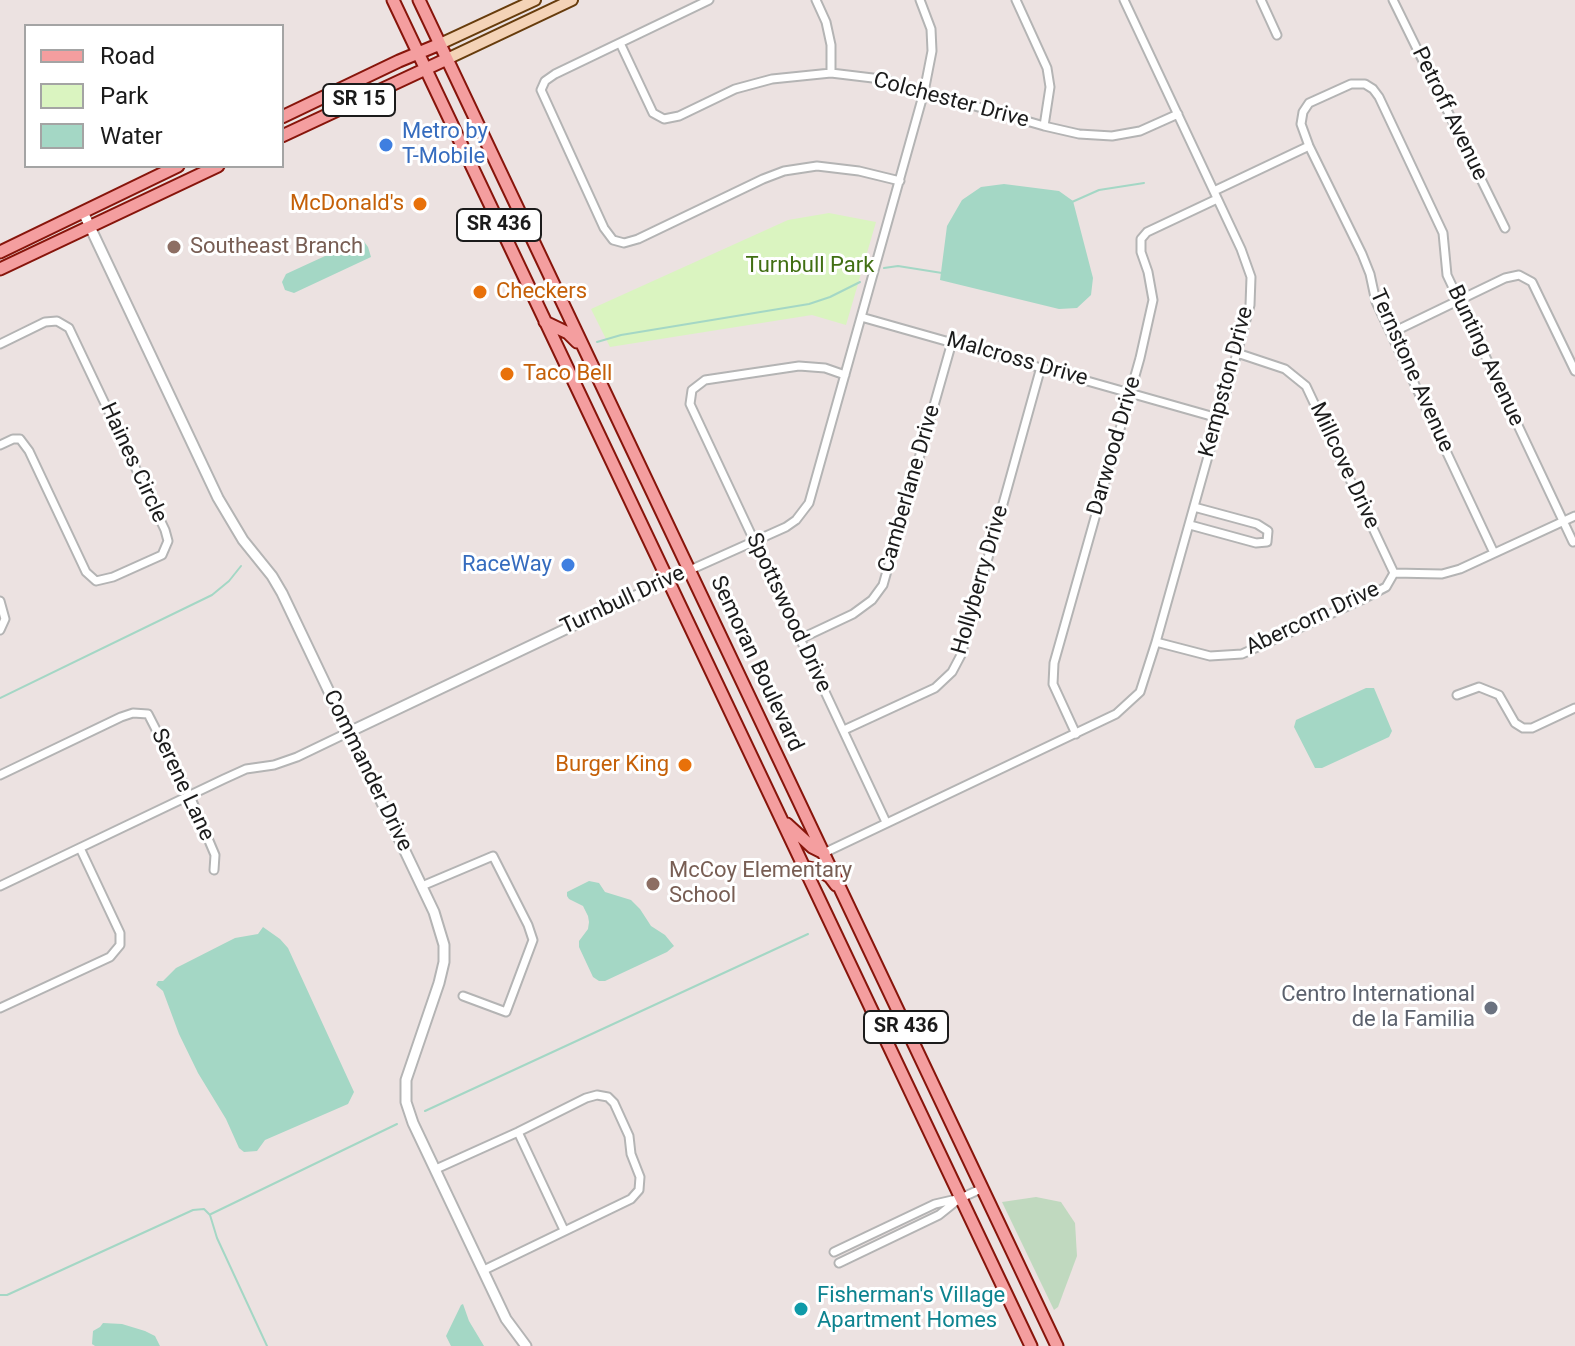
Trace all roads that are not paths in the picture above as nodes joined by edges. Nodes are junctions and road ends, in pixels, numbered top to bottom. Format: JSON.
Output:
{"nodes":[{"id":1,"x":393,"y":0,"type":"edge"},
{"id":2,"x":419,"y":0,"type":"edge"},
{"id":3,"x":535,"y":0,"type":"edge"},
{"id":4,"x":572,"y":0,"type":"edge"},
{"id":5,"x":709,"y":0,"type":"edge"},
{"id":6,"x":816,"y":0,"type":"edge"},
{"id":7,"x":920,"y":0,"type":"edge"},
{"id":8,"x":1016,"y":0,"type":"edge"},
{"id":9,"x":1124,"y":0,"type":"edge"},
{"id":10,"x":1261,"y":0,"type":"edge"},
{"id":11,"x":1393,"y":0,"type":"edge"},
{"id":12,"x":1277,"y":35,"type":"dead end"},
{"id":13,"x":620,"y":43,"type":"junction"},
{"id":14,"x":440,"y":44,"type":"junction"},
{"id":15,"x":417,"y":53,"type":"junction"},
{"id":16,"x":447,"y":59,"type":"junction"},
{"id":17,"x":425,"y":68,"type":"junction"},
{"id":18,"x":831,"y":73,"type":"junction"},
{"id":19,"x":924,"y":92,"type":"junction"},
{"id":20,"x":1178,"y":114,"type":"junction"},
{"id":21,"x":284,"y":116,"type":"edge"},
{"id":22,"x":1044,"y":126,"type":"junction"},
{"id":23,"x":284,"y":135,"type":"edge"},
{"id":24,"x":1309,"y":146,"type":"junction"},
{"id":25,"x":174,"y":168,"type":"edge"},
{"id":26,"x":214,"y":168,"type":"edge"},
{"id":27,"x":900,"y":181,"type":"junction"},
{"id":28,"x":1216,"y":195,"type":"junction"},
{"id":29,"x":83,"y":212,"type":"junction"},
{"id":30,"x":90,"y":227,"type":"junction"},
{"id":31,"x":1505,"y":228,"type":"dead end"},
{"id":32,"x":0,"y":252,"type":"edge"},
{"id":33,"x":0,"y":269,"type":"edge"},
{"id":34,"x":1459,"y":302,"type":"junction"},
{"id":35,"x":861,"y":317,"type":"junction"},
{"id":36,"x":545,"y":322,"type":"junction"},
{"id":37,"x":1391,"y":333,"type":"junction"},
{"id":38,"x":952,"y":342,"type":"junction"},
{"id":39,"x":0,"y":344,"type":"edge"},
{"id":40,"x":585,"y":351,"type":"junction"},
{"id":41,"x":1237,"y":353,"type":"junction"},
{"id":42,"x":1041,"y":367,"type":"junction"},
{"id":43,"x":1575,"y":371,"type":"edge"},
{"id":44,"x":845,"y":375,"type":"junction"},
{"id":45,"x":1130,"y":392,"type":"junction"},
{"id":46,"x":1218,"y":418,"type":"junction"},
{"id":47,"x":0,"y":445,"type":"edge"},
{"id":48,"x":1194,"y":507,"type":"junction"},
{"id":49,"x":1575,"y":516,"type":"edge"},
{"id":50,"x":1563,"y":522,"type":"junction"},
{"id":51,"x":1190,"y":525,"type":"junction"},
{"id":52,"x":755,"y":542,"type":"junction"},
{"id":53,"x":1573,"y":542,"type":"dead end"},
{"id":54,"x":1494,"y":553,"type":"junction"},
{"id":55,"x":690,"y":570,"type":"junction"},
{"id":56,"x":1394,"y":573,"type":"junction"},
{"id":57,"x":668,"y":581,"type":"junction"},
{"id":58,"x":0,"y":601,"type":"edge"},
{"id":59,"x":0,"y":630,"type":"edge"},
{"id":60,"x":800,"y":639,"type":"junction"},
{"id":61,"x":1156,"y":642,"type":"junction"},
{"id":62,"x":1457,"y":695,"type":"dead end"},
{"id":63,"x":1575,"y":708,"type":"edge"},
{"id":64,"x":844,"y":730,"type":"junction"},
{"id":65,"x":349,"y":732,"type":"junction"},
{"id":66,"x":1076,"y":734,"type":"junction"},
{"id":67,"x":0,"y":775,"type":"edge"},
{"id":68,"x":190,"y":796,"type":"junction"},
{"id":69,"x":781,"y":818,"type":"junction"},
{"id":70,"x":886,"y":822,"type":"junction"},
{"id":71,"x":80,"y":848,"type":"junction"},
{"id":72,"x":824,"y":853,"type":"junction"},
{"id":73,"x":804,"y":867,"type":"junction"},
{"id":74,"x":214,"y":870,"type":"dead end"},
{"id":75,"x":0,"y":886,"type":"edge"},
{"id":76,"x":422,"y":886,"type":"junction"},
{"id":77,"x":845,"y":899,"type":"junction"},
{"id":78,"x":463,"y":996,"type":"dead end"},
{"id":79,"x":0,"y":1008,"type":"edge"},
{"id":80,"x":518,"y":1132,"type":"junction"},
{"id":81,"x":436,"y":1169,"type":"junction"},
{"id":82,"x":983,"y":1188,"type":"junction"},
{"id":83,"x":961,"y":1198,"type":"junction"},
{"id":84,"x":564,"y":1230,"type":"junction"},
{"id":85,"x":834,"y":1252,"type":"dead end"},
{"id":86,"x":839,"y":1263,"type":"dead end"},
{"id":87,"x":484,"y":1270,"type":"junction"},
{"id":88,"x":526,"y":1346,"type":"edge"},
{"id":89,"x":1031,"y":1346,"type":"edge"},
{"id":90,"x":1057,"y":1346,"type":"edge"}],
"edges":[{"from":1,"to":15,"type":"main road","name":"Semoran Boulevard","number":"SR 436"},
{"from":2,"to":14,"type":"main road","name":"Semoran Boulevard","number":"SR 436"},
{"from":3,"to":14,"type":"main road","number":"SR 15"},
{"from":4,"to":16,"type":"main road","number":"SR 15"},
{"from":5,"to":13,"type":"street"},
{"from":6,"to":18,"type":"street"},
{"from":7,"to":19,"type":"street","name":"Turnbull Drive"},
{"from":8,"to":22,"type":"street"},
{"from":9,"to":20,"type":"street","name":"Kempston Drive"},
{"from":10,"to":12,"type":"street"},
{"from":11,"to":31,"type":"street","name":"Petroff Avenue"},
{"from":13,"to":18,"type":"street","name":"Colchester Drive"},
{"from":13,"to":27,"type":"street"},
{"from":14,"to":15,"type":"main road","number":"SR 15"},
{"from":14,"to":16,"type":"main road","name":"Semoran Boulevard","number":"SR 436"},
{"from":15,"to":17,"type":"main road","name":"Semoran Boulevard","number":"SR 436"},
{"from":15,"to":21,"type":"main road","number":"SR 15"},
{"from":16,"to":17,"type":"main road","number":"SR 15"},
{"from":16,"to":40,"type":"main road","name":"Semoran Boulevard","number":"SR 436"},
{"from":17,"to":23,"type":"main road","number":"SR 15"},
{"from":17,"to":36,"type":"main road","name":"Semoran Boulevard","number":"SR 436"},
{"from":18,"to":19,"type":"street","name":"Colchester Drive"},
{"from":19,"to":22,"type":"street","name":"Colchester Drive"},
{"from":19,"to":27,"type":"street","name":"Turnbull Drive"},
{"from":20,"to":22,"type":"street","name":"Colchester Drive"},
{"from":20,"to":28,"type":"street","name":"Kempston Drive"},
{"from":24,"to":28,"type":"street","name":"Darwood Drive"},
{"from":24,"to":34,"type":"street","name":"Bunting Avenue"},
{"from":24,"to":37,"type":"street","name":"Ternstone Avenue"},
{"from":25,"to":29,"type":"main road"},
{"from":26,"to":30,"type":"main road"},
{"from":27,"to":35,"type":"street","name":"Turnbull Drive"},
{"from":28,"to":41,"type":"street","name":"Kempston Drive"},
{"from":28,"to":45,"type":"street","name":"Darwood Drive"},
{"from":29,"to":30,"type":"street","name":"Commander Drive"},
{"from":29,"to":32,"type":"main road"},
{"from":30,"to":33,"type":"main road"},
{"from":30,"to":65,"type":"street","name":"Commander Drive"},
{"from":34,"to":37,"type":"street"},
{"from":34,"to":43,"type":"street"},
{"from":34,"to":50,"type":"street","name":"Bunting Avenue"},
{"from":35,"to":38,"type":"street","name":"Malcross Drive"},
{"from":35,"to":44,"type":"street","name":"Turnbull Drive"},
{"from":36,"to":40,"type":"main road"},
{"from":36,"to":57,"type":"main road","name":"Semoran Boulevard","number":"SR 436"},
{"from":37,"to":54,"type":"street","name":"Ternstone Avenue"},
{"from":38,"to":42,"type":"street","name":"Malcross Drive"},
{"from":38,"to":60,"type":"street","name":"Camberlane Drive"},
{"from":39,"to":47,"type":"street","name":"Haines Circle"},
{"from":40,"to":55,"type":"main road","name":"Semoran Boulevard","number":"SR 436"},
{"from":41,"to":46,"type":"street","name":"Kempston Drive"},
{"from":41,"to":56,"type":"street","name":"Millcove Drive"},
{"from":42,"to":45,"type":"street","name":"Malcross Drive"},
{"from":42,"to":64,"type":"street","name":"Hollyberry Drive"},
{"from":44,"to":52,"type":"street","name":"Turnbull Drive"},
{"from":44,"to":52,"type":"street","name":"Spottswood Drive"},
{"from":45,"to":46,"type":"street","name":"Malcross Drive"},
{"from":45,"to":66,"type":"street","name":"Darwood Drive"},
{"from":46,"to":48,"type":"street","name":"Kempston Drive"},
{"from":48,"to":51,"type":"street","name":"Kempston Drive"},
{"from":48,"to":51,"type":"street"},
{"from":49,"to":50,"type":"street","name":"Abercorn Drive"},
{"from":50,"to":53,"type":"street","name":"Bunting Avenue"},
{"from":50,"to":54,"type":"street","name":"Abercorn Drive"},
{"from":51,"to":61,"type":"street","name":"Kempston Drive"},
{"from":52,"to":55,"type":"street","name":"Turnbull Drive"},
{"from":52,"to":60,"type":"street","name":"Spottswood Drive"},
{"from":54,"to":56,"type":"street","name":"Abercorn Drive"},
{"from":55,"to":57,"type":"street","name":"Turnbull Drive"},
{"from":55,"to":72,"type":"main road","name":"Semoran Boulevard","number":"SR 436"},
{"from":56,"to":61,"type":"street","name":"Abercorn Drive"},
{"from":57,"to":65,"type":"street","name":"Turnbull Drive"},
{"from":57,"to":69,"type":"main road","name":"Semoran Boulevard","number":"SR 436"},
{"from":58,"to":59,"type":"street"},
{"from":60,"to":64,"type":"street","name":"Spottswood Drive"},
{"from":61,"to":66,"type":"street"},
{"from":62,"to":63,"type":"street"},
{"from":64,"to":70,"type":"street","name":"Spottswood Drive"},
{"from":65,"to":68,"type":"street","name":"Turnbull Drive"},
{"from":65,"to":76,"type":"street","name":"Commander Drive"},
{"from":66,"to":70,"type":"street"},
{"from":67,"to":68,"type":"street","name":"Serene Lane"},
{"from":68,"to":71,"type":"street","name":"Turnbull Drive"},
{"from":68,"to":74,"type":"street","name":"Serene Lane"},
{"from":69,"to":72,"type":"main road"},
{"from":69,"to":73,"type":"main road","name":"Semoran Boulevard","number":"SR 436"},
{"from":70,"to":72,"type":"street"},
{"from":71,"to":75,"type":"street","name":"Turnbull Drive"},
{"from":71,"to":79,"type":"street"},
{"from":72,"to":77,"type":"main road","name":"Semoran Boulevard","number":"SR 436"},
{"from":73,"to":77,"type":"main road"},
{"from":73,"to":83,"type":"main road","name":"Semoran Boulevard","number":"SR 436"},
{"from":76,"to":78,"type":"street"},
{"from":76,"to":81,"type":"street","name":"Commander Drive"},
{"from":77,"to":82,"type":"main road","name":"Semoran Boulevard","number":"SR 436"},
{"from":80,"to":81,"type":"street"},
{"from":80,"to":84,"type":"street"},
{"from":80,"to":84,"type":"street"},
{"from":81,"to":87,"type":"street","name":"Commander Drive"},
{"from":82,"to":83,"type":"street"},
{"from":82,"to":90,"type":"main road","name":"Semoran Boulevard","number":"SR 436"},
{"from":83,"to":85,"type":"street"},
{"from":83,"to":86,"type":"street"},
{"from":83,"to":89,"type":"main road","name":"Semoran Boulevard","number":"SR 436"},
{"from":84,"to":87,"type":"street"},
{"from":87,"to":88,"type":"street","name":"Commander Drive"}]}
